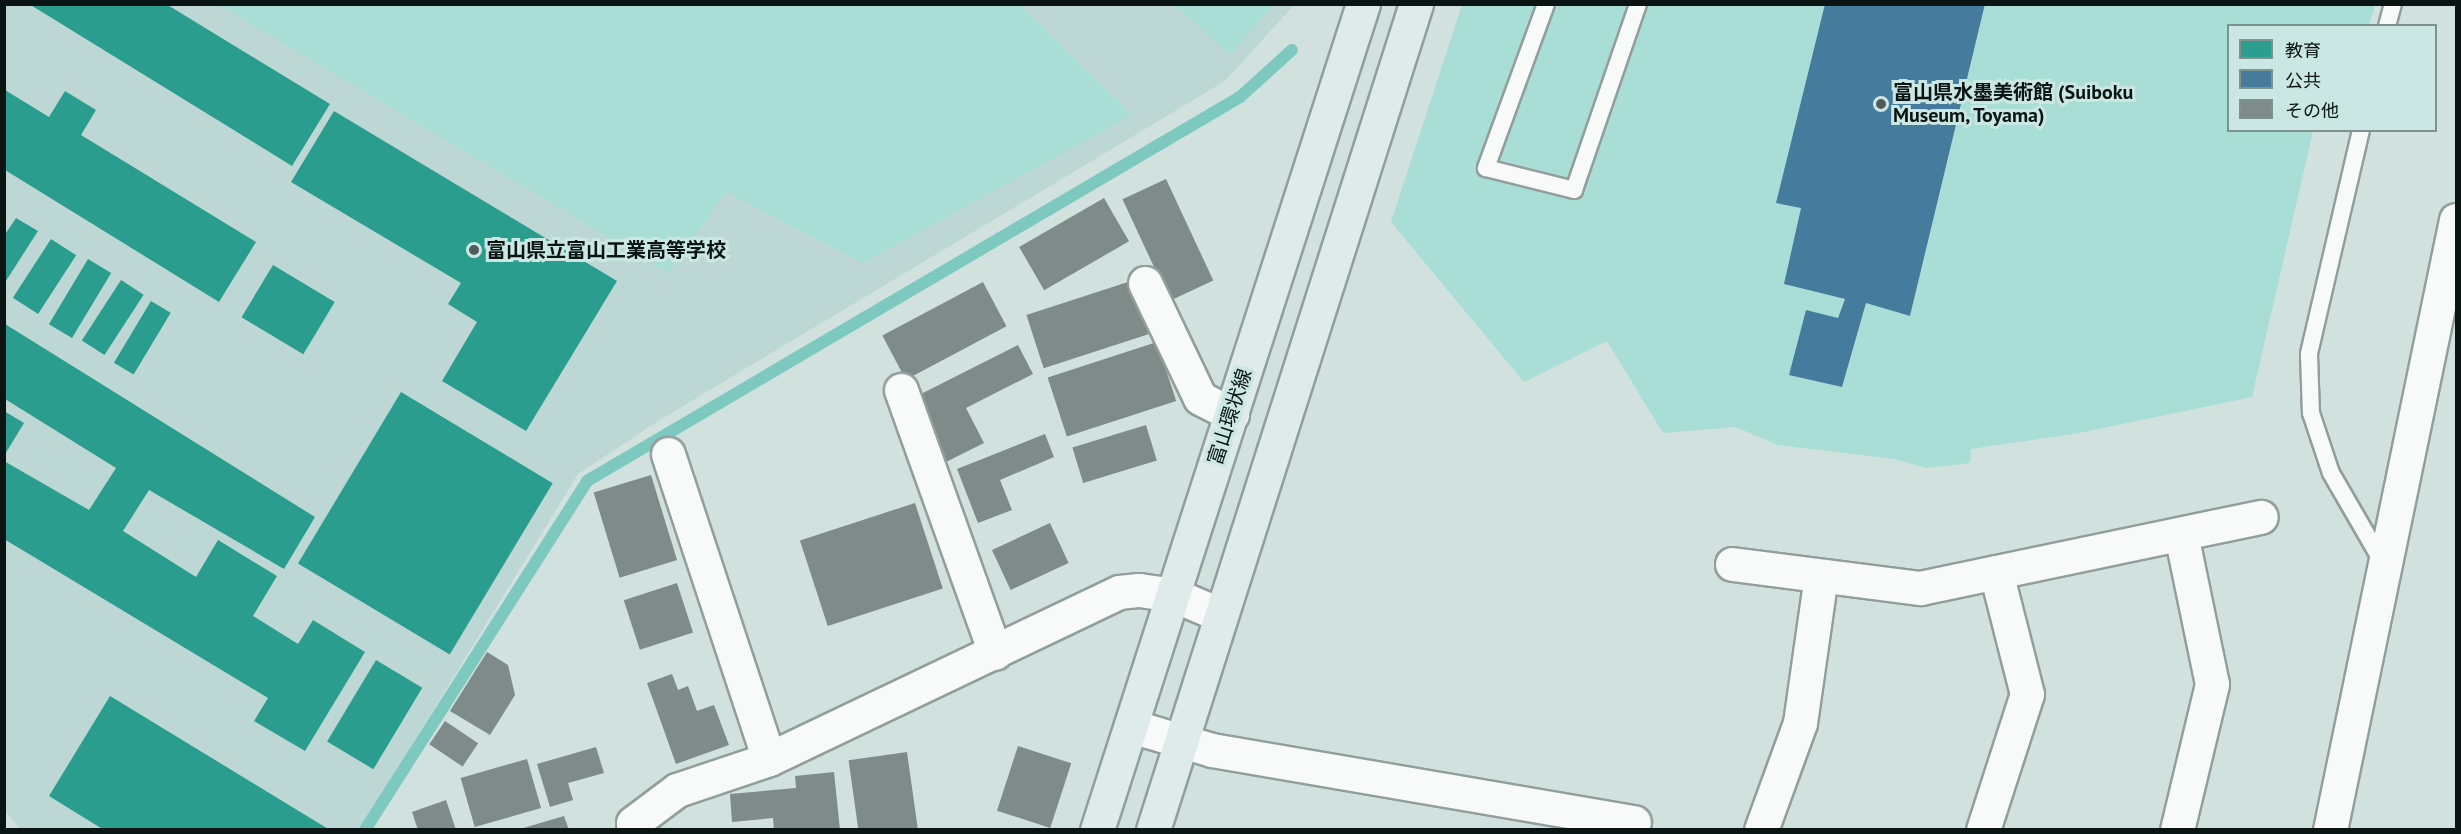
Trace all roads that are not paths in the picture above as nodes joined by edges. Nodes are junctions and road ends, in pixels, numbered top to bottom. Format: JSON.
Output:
{"nodes":[{"id":1,"x":1363,"y":4,"type":"edge"},
{"id":2,"x":1416,"y":4,"type":"edge"},
{"id":3,"x":1546,"y":4,"type":"edge"},
{"id":4,"x":1638,"y":4,"type":"edge"},
{"id":5,"x":2392,"y":4,"type":"edge"},
{"id":6,"x":2387,"y":24,"type":"edge"},
{"id":7,"x":2361,"y":132,"type":"edge"},
{"id":8,"x":2457,"y":220,"type":"edge"},
{"id":9,"x":1145,"y":283,"type":"dead end"},
{"id":10,"x":901,"y":390,"type":"dead end"},
{"id":11,"x":1232,"y":414,"type":"junction"},
{"id":12,"x":668,"y":454,"type":"dead end"},
{"id":13,"x":2261,"y":517,"type":"dead end"},
{"id":14,"x":2181,"y":534,"type":"junction"},
{"id":15,"x":1732,"y":564,"type":"dead end"},
{"id":16,"x":2385,"y":566,"type":"junction"},
{"id":17,"x":1996,"y":572,"type":"junction"},
{"id":18,"x":1821,"y":576,"type":"junction"},
{"id":19,"x":1174,"y":595,"type":"junction"},
{"id":20,"x":1221,"y":615,"type":"junction"},
{"id":21,"x":994,"y":653,"type":"junction"},
{"id":22,"x":1131,"y":726,"type":"junction"},
{"id":23,"x":1181,"y":740,"type":"junction"},
{"id":24,"x":769,"y":759,"type":"junction"},
{"id":25,"x":1634,"y":822,"type":"dead end"},
{"id":26,"x":634,"y":830,"type":"edge"},
{"id":27,"x":1097,"y":830,"type":"edge"},
{"id":28,"x":1153,"y":830,"type":"edge"},
{"id":29,"x":1761,"y":830,"type":"edge"},
{"id":30,"x":1983,"y":830,"type":"edge"},
{"id":31,"x":2177,"y":830,"type":"edge"},
{"id":32,"x":2330,"y":830,"type":"edge"}],
"edges":[{"from":1,"to":11,"type":"main road","name":"富山環状線"},
{"from":2,"to":20,"type":"main road"},
{"from":3,"to":4,"type":"lane"},
{"from":5,"to":6,"type":"lane"},
{"from":7,"to":16,"type":"lane"},
{"from":8,"to":16,"type":"street"},
{"from":9,"to":11,"type":"street"},
{"from":10,"to":21,"type":"street"},
{"from":11,"to":19,"type":"main road","name":"富山環状線"},
{"from":12,"to":24,"type":"street"},
{"from":13,"to":14,"type":"street"},
{"from":14,"to":17,"type":"street"},
{"from":14,"to":31,"type":"street"},
{"from":15,"to":18,"type":"street"},
{"from":16,"to":32,"type":"street"},
{"from":17,"to":18,"type":"street"},
{"from":17,"to":30,"type":"street"},
{"from":18,"to":29,"type":"street"},
{"from":19,"to":20,"type":"street"},
{"from":19,"to":21,"type":"street"},
{"from":19,"to":22,"type":"main road","name":"富山環状線"},
{"from":20,"to":23,"type":"main road"},
{"from":21,"to":24,"type":"street"},
{"from":22,"to":23,"type":"street"},
{"from":22,"to":27,"type":"main road","name":"富山環状線"},
{"from":23,"to":25,"type":"street"},
{"from":23,"to":28,"type":"main road"},
{"from":24,"to":26,"type":"street"}]}
